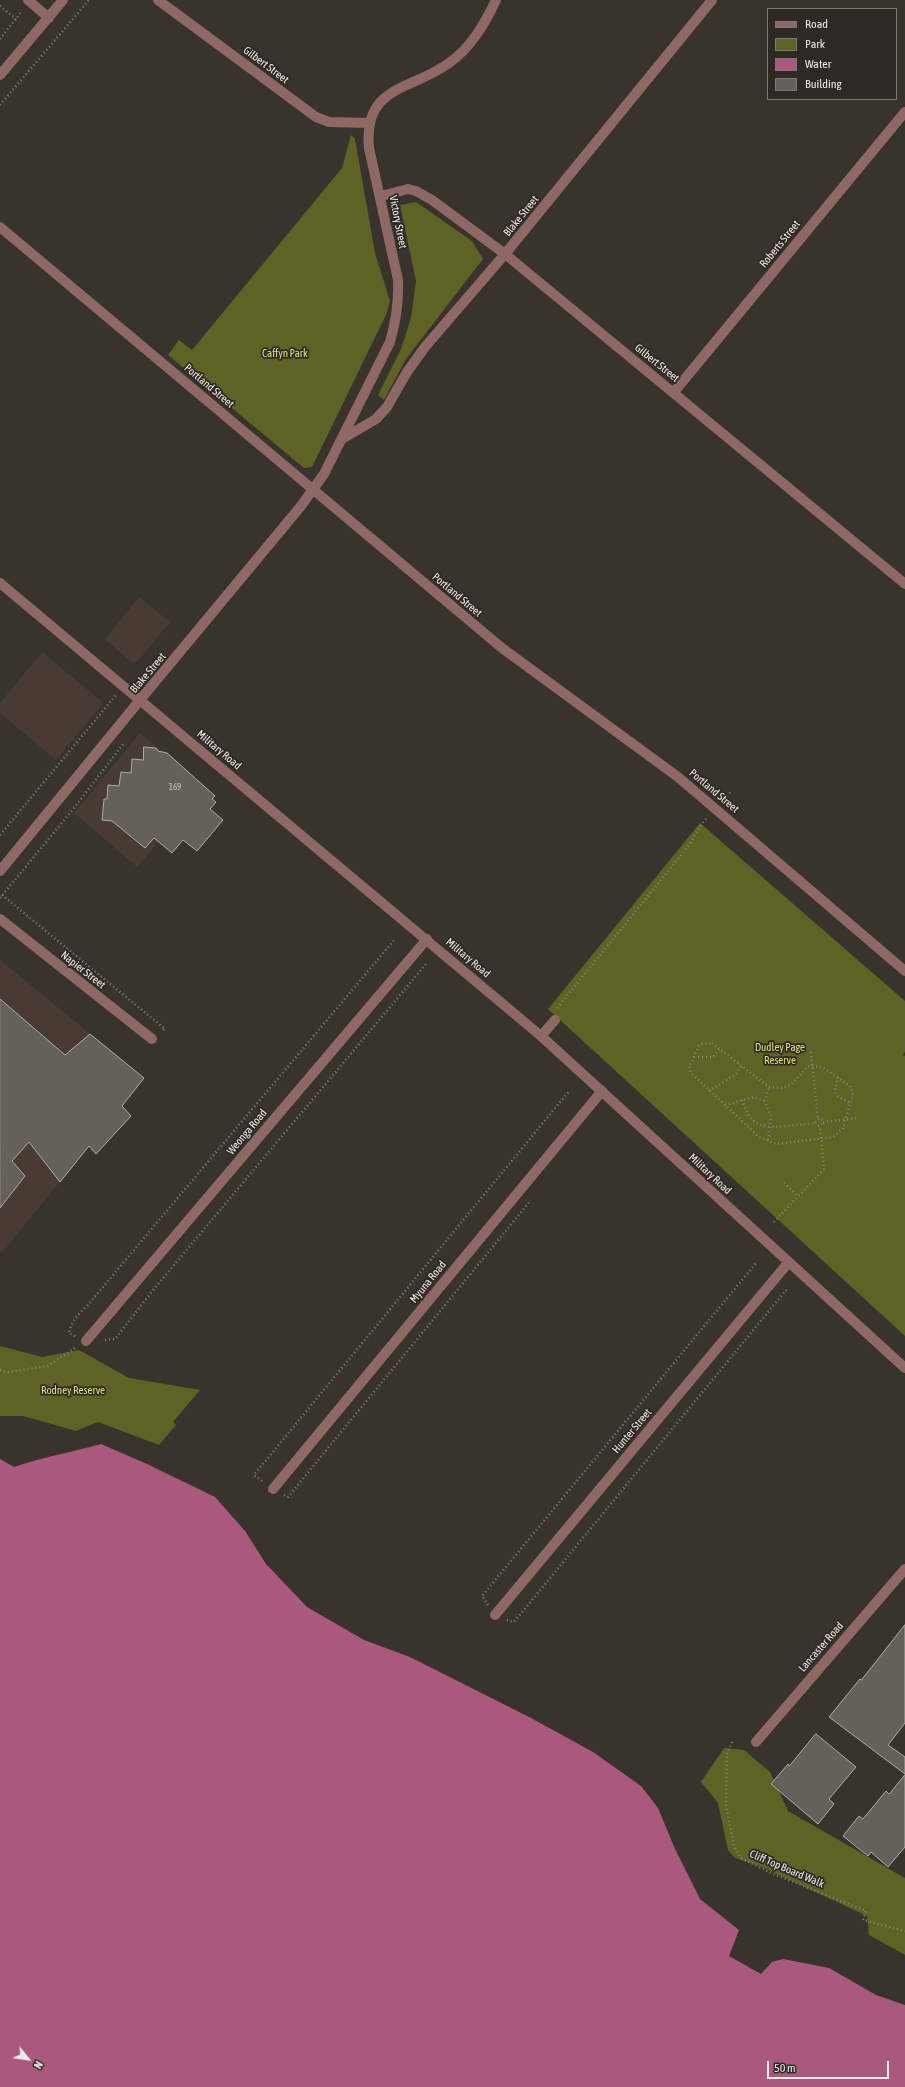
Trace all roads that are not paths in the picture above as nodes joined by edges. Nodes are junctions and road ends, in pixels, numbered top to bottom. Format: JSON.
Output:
{"nodes":[{"id":1,"x":63,"y":0,"type":"edge"},
{"id":2,"x":158,"y":0,"type":"edge"},
{"id":3,"x":496,"y":0,"type":"edge"},
{"id":4,"x":712,"y":0,"type":"edge"},
{"id":5,"x":29,"y":1,"type":"edge"},
{"id":6,"x":49,"y":18,"type":"junction"},
{"id":7,"x":0,"y":74,"type":"edge"},
{"id":8,"x":905,"y":112,"type":"edge"},
{"id":9,"x":369,"y":123,"type":"junction"},
{"id":10,"x":381,"y":196,"type":"junction"},
{"id":11,"x":0,"y":227,"type":"edge"},
{"id":12,"x":505,"y":254,"type":"junction"},
{"id":13,"x":674,"y":392,"type":"junction"},
{"id":14,"x":342,"y":439,"type":"junction"},
{"id":15,"x":313,"y":489,"type":"junction"},
{"id":16,"x":0,"y":583,"type":"edge"},
{"id":17,"x":905,"y":584,"type":"edge"},
{"id":18,"x":140,"y":700,"type":"junction"},
{"id":19,"x":0,"y":871,"type":"edge"},
{"id":20,"x":0,"y":919,"type":"edge"},
{"id":21,"x":427,"y":939,"type":"junction"},
{"id":22,"x":905,"y":971,"type":"edge"},
{"id":23,"x":555,"y":1015,"type":"road end"},
{"id":24,"x":541,"y":1036,"type":"junction"},
{"id":25,"x":152,"y":1039,"type":"road end"},
{"id":26,"x":602,"y":1091,"type":"junction"},
{"id":27,"x":788,"y":1263,"type":"junction"},
{"id":28,"x":86,"y":1341,"type":"road end"},
{"id":29,"x":905,"y":1368,"type":"edge"},
{"id":30,"x":273,"y":1489,"type":"road end"},
{"id":31,"x":905,"y":1569,"type":"edge"},
{"id":32,"x":495,"y":1615,"type":"road end"},
{"id":33,"x":756,"y":1742,"type":"dead end"}],
"edges":[{"from":1,"to":6,"type":"street"},
{"from":2,"to":9,"type":"street","name":"Gilbert Street"},
{"from":3,"to":9,"type":"street","name":"Victory Street"},
{"from":4,"to":12,"type":"street","name":"Blake Street"},
{"from":5,"to":6,"type":"street"},
{"from":6,"to":7,"type":"street"},
{"from":8,"to":13,"type":"street","name":"Roberts Street"},
{"from":9,"to":10,"type":"street","name":"Victory Street"},
{"from":10,"to":12,"type":"street","name":"Gilbert Street"},
{"from":10,"to":14,"type":"street","name":"Victory Street"},
{"from":11,"to":15,"type":"street","name":"Portland Street"},
{"from":12,"to":13,"type":"street","name":"Gilbert Street"},
{"from":12,"to":14,"type":"street","name":"Blake Street"},
{"from":13,"to":17,"type":"street","name":"Gilbert Street"},
{"from":14,"to":15,"type":"street","name":"Victory Street"},
{"from":15,"to":18,"type":"street","name":"Blake Street"},
{"from":15,"to":22,"type":"street","name":"Portland Street"},
{"from":16,"to":18,"type":"street","name":"Military Road"},
{"from":18,"to":19,"type":"street","name":"Blake Street"},
{"from":18,"to":21,"type":"street","name":"Military Road"},
{"from":20,"to":25,"type":"street","name":"Napier Street"},
{"from":21,"to":24,"type":"street","name":"Military Road"},
{"from":21,"to":28,"type":"street","name":"Weonga Road"},
{"from":23,"to":24,"type":"street"},
{"from":24,"to":26,"type":"street","name":"Military Road"},
{"from":26,"to":27,"type":"street","name":"Military Road"},
{"from":26,"to":30,"type":"street","name":"Myuna Road"},
{"from":27,"to":29,"type":"street","name":"Military Road"},
{"from":27,"to":32,"type":"street","name":"Hunter Street"},
{"from":31,"to":33,"type":"street","name":"Lancaster Road"}]}
